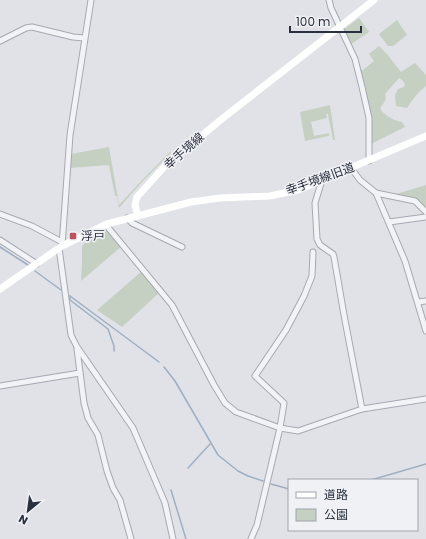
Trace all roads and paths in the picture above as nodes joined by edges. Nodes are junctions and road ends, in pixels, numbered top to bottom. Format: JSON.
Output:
{"nodes":[{"id":1,"x":91,"y":0,"type":"edge"},
{"id":2,"x":329,"y":0,"type":"edge"},
{"id":3,"x":374,"y":0,"type":"edge"},
{"id":4,"x":340,"y":27,"type":"junction"},
{"id":5,"x":84,"y":38,"type":"junction"},
{"id":6,"x":0,"y":41,"type":"edge"},
{"id":7,"x":426,"y":136,"type":"edge"},
{"id":8,"x":369,"y":161,"type":"junction"},
{"id":9,"x":351,"y":168,"type":"junction"},
{"id":10,"x":322,"y":180,"type":"junction"},
{"id":11,"x":376,"y":193,"type":"junction"},
{"id":12,"x":426,"y":212,"type":"edge"},
{"id":13,"x":0,"y":214,"type":"edge"},
{"id":14,"x":138,"y":216,"type":"junction"},
{"id":15,"x":426,"y":217,"type":"edge"},
{"id":16,"x":127,"y":218,"type":"junction"},
{"id":17,"x":389,"y":222,"type":"junction"},
{"id":18,"x":106,"y":225,"type":"junction"},
{"id":19,"x":0,"y":240,"type":"edge"},
{"id":20,"x":61,"y":246,"type":"junction"},
{"id":21,"x":182,"y":247,"type":"dead end"},
{"id":22,"x":313,"y":252,"type":"dead end"},
{"id":23,"x":37,"y":264,"type":"junction"},
{"id":24,"x":0,"y":289,"type":"edge"},
{"id":25,"x":426,"y":301,"type":"edge"},
{"id":26,"x":418,"y":302,"type":"junction"},
{"id":27,"x":426,"y":331,"type":"edge"},
{"id":28,"x":77,"y":347,"type":"junction"},
{"id":29,"x":80,"y":373,"type":"junction"},
{"id":30,"x":0,"y":386,"type":"edge"},
{"id":31,"x":426,"y":399,"type":"edge"},
{"id":32,"x":362,"y":409,"type":"junction"},
{"id":33,"x":280,"y":428,"type":"junction"},
{"id":34,"x":131,"y":539,"type":"edge"},
{"id":35,"x":173,"y":539,"type":"edge"},
{"id":36,"x":251,"y":539,"type":"edge"}],
"edges":[{"from":1,"to":5,"type":"street"},
{"from":2,"to":4,"type":"street"},
{"from":3,"to":4,"type":"main road","name":"幸手境線"},
{"from":4,"to":8,"type":"street"},
{"from":4,"to":14,"type":"main road","name":"幸手境線"},
{"from":5,"to":6,"type":"street"},
{"from":5,"to":20,"type":"street"},
{"from":7,"to":8,"type":"main road","name":"幸手境線旧道"},
{"from":8,"to":9,"type":"main road","name":"幸手境線旧道"},
{"from":9,"to":10,"type":"main road","name":"幸手境線旧道"},
{"from":9,"to":11,"type":"street"},
{"from":10,"to":14,"type":"main road","name":"幸手境線旧道"},
{"from":10,"to":32,"type":"street"},
{"from":11,"to":12,"type":"street"},
{"from":11,"to":17,"type":"street"},
{"from":13,"to":20,"type":"street"},
{"from":14,"to":16,"type":"main road"},
{"from":15,"to":17,"type":"street"},
{"from":16,"to":18,"type":"main road"},
{"from":16,"to":21,"type":"street"},
{"from":17,"to":26,"type":"street"},
{"from":18,"to":20,"type":"main road"},
{"from":18,"to":33,"type":"street"},
{"from":19,"to":23,"type":"street"},
{"from":20,"to":23,"type":"main road"},
{"from":20,"to":28,"type":"street"},
{"from":22,"to":33,"type":"street"},
{"from":23,"to":24,"type":"main road"},
{"from":25,"to":26,"type":"street"},
{"from":26,"to":27,"type":"street"},
{"from":28,"to":29,"type":"street"},
{"from":28,"to":35,"type":"street"},
{"from":29,"to":30,"type":"street"},
{"from":29,"to":34,"type":"street"},
{"from":31,"to":32,"type":"street"},
{"from":32,"to":33,"type":"street"},
{"from":33,"to":36,"type":"street"}]}
